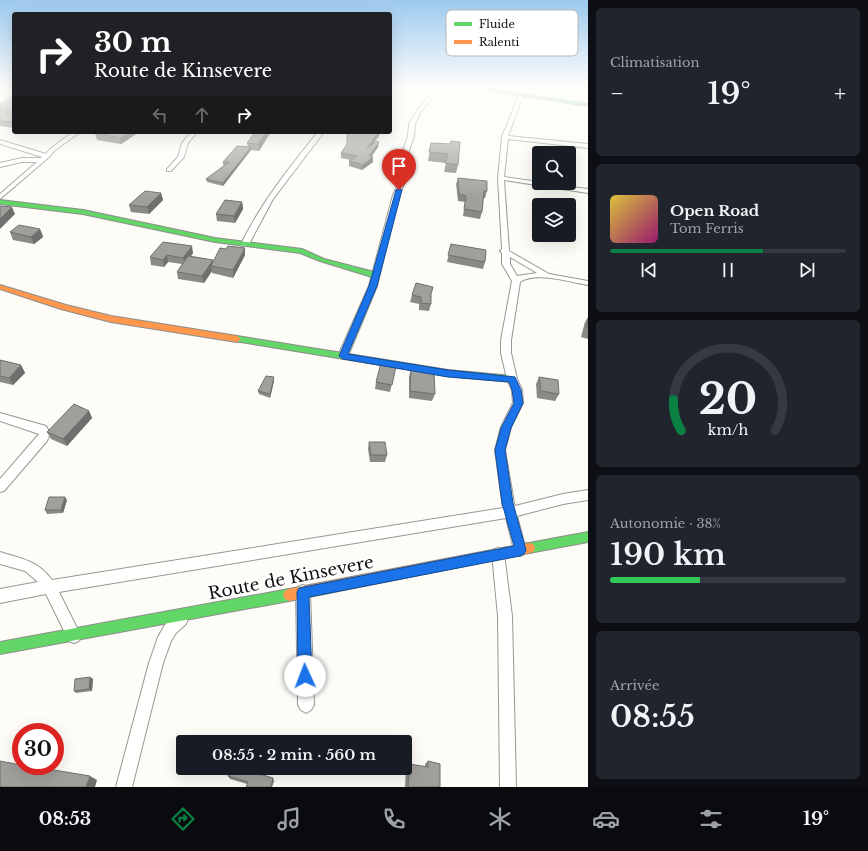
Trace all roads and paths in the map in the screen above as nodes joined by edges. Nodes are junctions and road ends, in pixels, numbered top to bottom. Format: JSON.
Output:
{"nodes":[{"id":1,"x":412,"y":124,"type":"edge"},
{"id":2,"x":510,"y":124,"type":"edge"},
{"id":3,"x":73,"y":134,"type":"edge"},
{"id":4,"x":192,"y":134,"type":"edge"},
{"id":5,"x":319,"y":134,"type":"edge"},
{"id":6,"x":505,"y":137,"type":"junction"},
{"id":7,"x":0,"y":142,"type":"edge"},
{"id":8,"x":588,"y":146,"type":"edge"},
{"id":9,"x":44,"y":158,"type":"junction"},
{"id":10,"x":0,"y":165,"type":"edge"},
{"id":11,"x":169,"y":170,"type":"dead end"},
{"id":12,"x":501,"y":178,"type":"junction"},
{"id":13,"x":588,"y":191,"type":"edge"},
{"id":14,"x":0,"y":197,"type":"edge"},
{"id":15,"x":0,"y":202,"type":"edge"},
{"id":16,"x":245,"y":244,"type":"junction"},
{"id":17,"x":504,"y":251,"type":"junction"},
{"id":18,"x":375,"y":275,"type":"junction"},
{"id":19,"x":548,"y":276,"type":"junction"},
{"id":20,"x":516,"y":281,"type":"junction"},
{"id":21,"x":588,"y":283,"type":"edge"},
{"id":22,"x":0,"y":287,"type":"edge"},
{"id":23,"x":343,"y":356,"type":"junction"},
{"id":24,"x":512,"y":379,"type":"junction"},
{"id":25,"x":0,"y":417,"type":"edge"},
{"id":26,"x":0,"y":487,"type":"edge"},
{"id":27,"x":588,"y":495,"type":"edge"},
{"id":28,"x":510,"y":512,"type":"junction"},
{"id":29,"x":588,"y":537,"type":"edge"},
{"id":30,"x":520,"y":550,"type":"junction"},
{"id":31,"x":498,"y":554,"type":"junction"},
{"id":32,"x":0,"y":558,"type":"edge"},
{"id":33,"x":48,"y":587,"type":"junction"},
{"id":34,"x":303,"y":592,"type":"junction"},
{"id":35,"x":0,"y":596,"type":"edge"},
{"id":36,"x":186,"y":615,"type":"junction"},
{"id":37,"x":74,"y":636,"type":"junction"},
{"id":38,"x":0,"y":648,"type":"edge"},
{"id":39,"x":306,"y":705,"type":"dead end"},
{"id":40,"x":124,"y":787,"type":"edge"},
{"id":41,"x":508,"y":787,"type":"edge"}],
"edges":[{"from":1,"to":18,"type":"street"},
{"from":2,"to":6,"type":"street"},
{"from":3,"to":9,"type":"street"},
{"from":4,"to":11,"type":"street"},
{"from":5,"to":16,"type":"street"},
{"from":6,"to":8,"type":"street"},
{"from":6,"to":12,"type":"street"},
{"from":7,"to":9,"type":"street"},
{"from":9,"to":10,"type":"street"},
{"from":9,"to":14,"type":"street"},
{"from":12,"to":13,"type":"street"},
{"from":12,"to":17,"type":"street"},
{"from":15,"to":16,"type":"main road"},
{"from":16,"to":18,"type":"main road"},
{"from":17,"to":19,"type":"street"},
{"from":17,"to":20,"type":"street"},
{"from":18,"to":23,"type":"street"},
{"from":19,"to":20,"type":"street"},
{"from":19,"to":21,"type":"street"},
{"from":20,"to":24,"type":"street"},
{"from":22,"to":23,"type":"main road"},
{"from":23,"to":24,"type":"main road"},
{"from":24,"to":28,"type":"street"},
{"from":25,"to":26,"type":"street"},
{"from":27,"to":28,"type":"street"},
{"from":28,"to":30,"type":"street"},
{"from":28,"to":33,"type":"street"},
{"from":29,"to":30,"type":"main road","name":"Route de Kinsevere"},
{"from":30,"to":31,"type":"main road","name":"Route de Kinsevere"},
{"from":31,"to":34,"type":"main road","name":"Route de Kinsevere"},
{"from":31,"to":41,"type":"street"},
{"from":32,"to":33,"type":"street"},
{"from":33,"to":35,"type":"street"},
{"from":33,"to":37,"type":"street"},
{"from":34,"to":36,"type":"main road","name":"Route de Kinsevere"},
{"from":34,"to":39,"type":"street"},
{"from":36,"to":37,"type":"main road","name":"Route de Kinsevere"},
{"from":36,"to":40,"type":"street"},
{"from":37,"to":38,"type":"main road","name":"Route de Kinsevere"}]}
